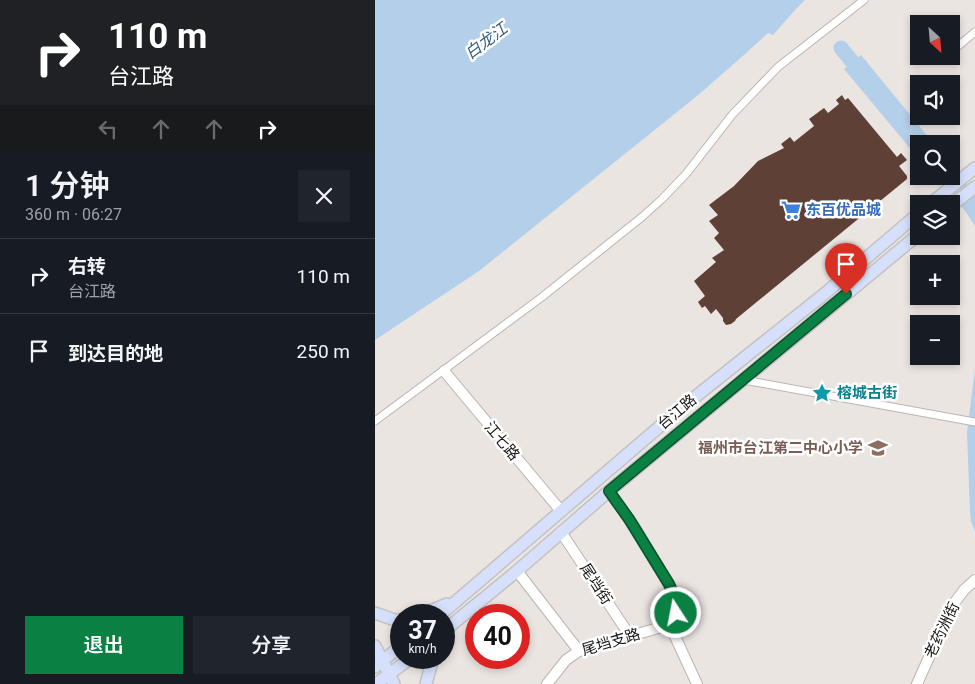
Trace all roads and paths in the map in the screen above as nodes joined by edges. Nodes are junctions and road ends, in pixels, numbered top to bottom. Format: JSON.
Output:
{"nodes":[{"id":1,"x":864,"y":0,"type":"edge"},
{"id":2,"x":975,"y":32,"type":"edge"},
{"id":3,"x":960,"y":44,"type":"edge"},
{"id":4,"x":975,"y":168,"type":"edge"},
{"id":5,"x":973,"y":189,"type":"edge"},
{"id":6,"x":940,"y":195,"type":"edge"},
{"id":7,"x":960,"y":199,"type":"edge"},
{"id":8,"x":910,"y":221,"type":"edge"},
{"id":9,"x":910,"y":242,"type":"edge"},
{"id":10,"x":444,"y":371,"type":"junction"},
{"id":11,"x":744,"y":380,"type":"junction"},
{"id":12,"x":375,"y":421,"type":"edge"},
{"id":13,"x":975,"y":422,"type":"edge"},
{"id":14,"x":609,"y":491,"type":"junction"},
{"id":15,"x":561,"y":511,"type":"junction"},
{"id":16,"x":561,"y":532,"type":"junction"},
{"id":17,"x":517,"y":571,"type":"junction"},
{"id":18,"x":975,"y":580,"type":"edge"},
{"id":19,"x":460,"y":599,"type":"junction"},
{"id":20,"x":448,"y":604,"type":"edge"},
{"id":21,"x":454,"y":604,"type":"edge"},
{"id":22,"x":375,"y":613,"type":"edge"},
{"id":23,"x":390,"y":618,"type":"edge"},
{"id":24,"x":455,"y":622,"type":"edge"},
{"id":25,"x":671,"y":629,"type":"junction"},
{"id":26,"x":630,"y":636,"type":"junction"},
{"id":27,"x":375,"y":646,"type":"edge"},
{"id":28,"x":579,"y":651,"type":"junction"},
{"id":29,"x":390,"y":655,"type":"edge"},
{"id":30,"x":379,"y":664,"type":"edge"},
{"id":31,"x":401,"y":669,"type":"edge"},
{"id":32,"x":430,"y":669,"type":"edge"},
{"id":33,"x":391,"y":679,"type":"edge"},
{"id":34,"x":376,"y":684,"type":"edge"},
{"id":35,"x":426,"y":684,"type":"edge"},
{"id":36,"x":547,"y":684,"type":"edge"},
{"id":37,"x":697,"y":684,"type":"edge"},
{"id":38,"x":917,"y":684,"type":"edge"}],
"edges":[{"from":1,"to":10,"type":"street"},
{"from":2,"to":3,"type":"street"},
{"from":4,"to":6,"type":"main road"},
{"from":5,"to":7,"type":"main road"},
{"from":8,"to":15,"type":"main road","name":"台江路"},
{"from":9,"to":11,"type":"main road","name":"台江路"},
{"from":10,"to":12,"type":"street"},
{"from":10,"to":15,"type":"street","name":"江七路"},
{"from":11,"to":13,"type":"street"},
{"from":11,"to":14,"type":"main road","name":"台江路"},
{"from":14,"to":16,"type":"main road","name":"台江路"},
{"from":14,"to":25,"type":"street"},
{"from":15,"to":19,"type":"main road","name":"台江路"},
{"from":16,"to":17,"type":"main road","name":"台江路"},
{"from":16,"to":26,"type":"street","name":"尾垱街"},
{"from":17,"to":24,"type":"main road","name":"台江路"},
{"from":17,"to":28,"type":"street"},
{"from":18,"to":38,"type":"street","name":"老药洲街"},
{"from":19,"to":20,"type":"main road"},
{"from":19,"to":21,"type":"main road","name":"台江路"},
{"from":22,"to":23,"type":"main road"},
{"from":25,"to":26,"type":"street","name":"尾垱支路"},
{"from":25,"to":37,"type":"street"},
{"from":26,"to":28,"type":"street","name":"尾垱支路"},
{"from":27,"to":30,"type":"main road"},
{"from":28,"to":36,"type":"street","name":"尾垱支路"},
{"from":29,"to":30,"type":"main road"},
{"from":30,"to":33,"type":"main road"},
{"from":31,"to":33,"type":"main road"},
{"from":32,"to":35,"type":"main road"},
{"from":33,"to":34,"type":"main road"}]}
